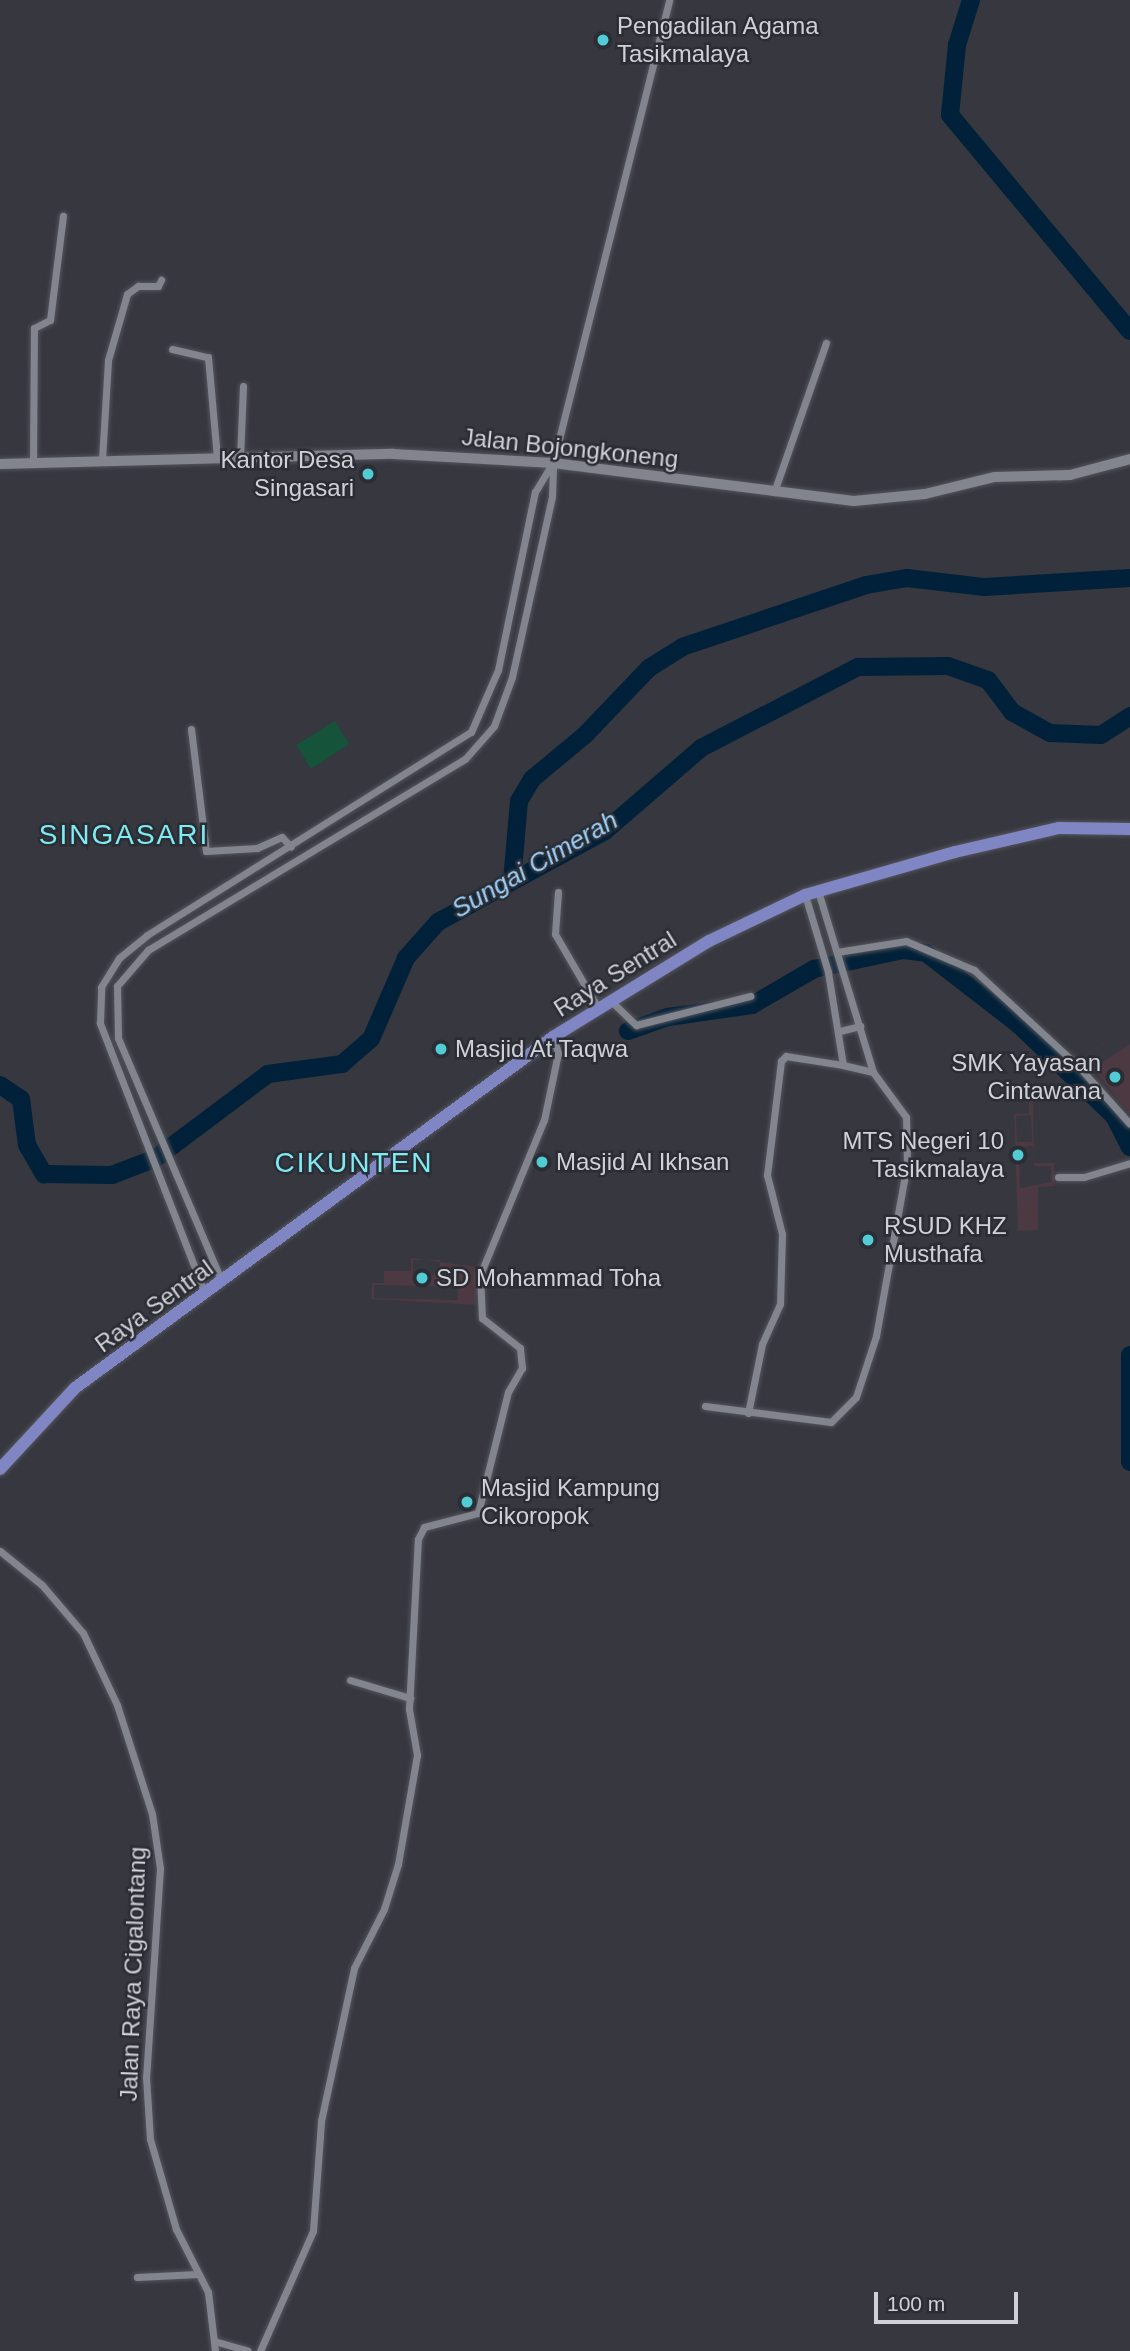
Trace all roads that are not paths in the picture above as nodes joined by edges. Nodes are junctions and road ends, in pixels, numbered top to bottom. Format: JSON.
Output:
{"nodes":[{"id":1,"x":669,"y":0,"type":"edge"},
{"id":2,"x":62,"y":216,"type":"dead end"},
{"id":3,"x":160,"y":279,"type":"dead end"},
{"id":4,"x":826,"y":343,"type":"dead end"},
{"id":5,"x":172,"y":349,"type":"dead end"},
{"id":6,"x":243,"y":386,"type":"dead end"},
{"id":7,"x":217,"y":458,"type":"junction"},
{"id":8,"x":240,"y":458,"type":"junction"},
{"id":9,"x":102,"y":459,"type":"junction"},
{"id":10,"x":1130,"y":459,"type":"edge"},
{"id":11,"x":0,"y":464,"type":"edge"},
{"id":12,"x":33,"y":464,"type":"junction"},
{"id":13,"x":553,"y":464,"type":"junction"},
{"id":14,"x":773,"y":493,"type":"junction"},
{"id":15,"x":516,"y":593,"type":"junction"},
{"id":16,"x":531,"y":596,"type":"junction"},
{"id":17,"x":191,"y":729,"type":"dead end"},
{"id":18,"x":331,"y":822,"type":"junction"},
{"id":19,"x":1130,"y":829,"type":"edge"},
{"id":20,"x":338,"y":836,"type":"junction"},
{"id":21,"x":291,"y":847,"type":"junction"},
{"id":22,"x":558,"y":892,"type":"dead end"},
{"id":23,"x":812,"y":893,"type":"junction"},
{"id":24,"x":192,"y":908,"type":"junction"},
{"id":25,"x":198,"y":919,"type":"junction"},
{"id":26,"x":837,"y":955,"type":"junction"},
{"id":27,"x":750,"y":996,"type":"dead end"},
{"id":28,"x":610,"y":1000,"type":"junction"},
{"id":29,"x":598,"y":1008,"type":"junction"},
{"id":30,"x":860,"y":1027,"type":"junction"},
{"id":31,"x":840,"y":1031,"type":"junction"},
{"id":32,"x":553,"y":1037,"type":"junction"},
{"id":33,"x":843,"y":1065,"type":"junction"},
{"id":34,"x":873,"y":1072,"type":"junction"},
{"id":35,"x":1130,"y":1124,"type":"edge"},
{"id":36,"x":163,"y":1146,"type":"junction"},
{"id":37,"x":150,"y":1153,"type":"junction"},
{"id":38,"x":1128,"y":1164,"type":"edge"},
{"id":39,"x":1058,"y":1177,"type":"dead end"},
{"id":40,"x":222,"y":1282,"type":"junction"},
{"id":41,"x":205,"y":1296,"type":"junction"},
{"id":42,"x":705,"y":1405,"type":"dead end"},
{"id":43,"x":748,"y":1413,"type":"junction"},
{"id":44,"x":0,"y":1469,"type":"edge"},
{"id":45,"x":0,"y":1551,"type":"edge"},
{"id":46,"x":350,"y":1680,"type":"dead end"},
{"id":47,"x":410,"y":1698,"type":"junction"},
{"id":48,"x":199,"y":2275,"type":"junction"},
{"id":49,"x":137,"y":2277,"type":"dead end"},
{"id":50,"x":214,"y":2341,"type":"junction"},
{"id":51,"x":215,"y":2351,"type":"edge"},
{"id":52,"x":248,"y":2351,"type":"edge"},
{"id":53,"x":260,"y":2351,"type":"edge"}],
"edges":[{"from":1,"to":13,"type":"street"},
{"from":2,"to":12,"type":"street"},
{"from":3,"to":9,"type":"street"},
{"from":4,"to":14,"type":"street"},
{"from":5,"to":7,"type":"street"},
{"from":6,"to":8,"type":"street"},
{"from":7,"to":8,"type":"main road","name":"Jalan Bojongkoneng"},
{"from":7,"to":9,"type":"main road","name":"Jalan Bojongkoneng"},
{"from":8,"to":13,"type":"main road","name":"Jalan Bojongkoneng"},
{"from":9,"to":12,"type":"main road","name":"Jalan Bojongkoneng"},
{"from":10,"to":14,"type":"main road","name":"Jalan Bojongkoneng"},
{"from":11,"to":12,"type":"main road","name":"Jalan Bojongkoneng"},
{"from":13,"to":14,"type":"main road","name":"Jalan Bojongkoneng"},
{"from":13,"to":15,"type":"street"},
{"from":13,"to":16,"type":"street"},
{"from":15,"to":16,"type":"street"},
{"from":15,"to":18,"type":"street"},
{"from":16,"to":20,"type":"street"},
{"from":17,"to":21,"type":"street"},
{"from":18,"to":20,"type":"street"},
{"from":18,"to":21,"type":"street"},
{"from":19,"to":23,"type":"main road","name":"Raya Sentral"},
{"from":20,"to":25,"type":"street"},
{"from":21,"to":24,"type":"street"},
{"from":22,"to":29,"type":"street"},
{"from":23,"to":26,"type":"street"},
{"from":23,"to":28,"type":"main road","name":"Raya Sentral"},
{"from":23,"to":31,"type":"street"},
{"from":24,"to":25,"type":"street"},
{"from":24,"to":37,"type":"street"},
{"from":25,"to":36,"type":"street"},
{"from":26,"to":30,"type":"street"},
{"from":26,"to":35,"type":"street"},
{"from":27,"to":28,"type":"street"},
{"from":28,"to":29,"type":"main road","name":"Raya Sentral"},
{"from":29,"to":32,"type":"main road","name":"Raya Sentral"},
{"from":30,"to":31,"type":"street"},
{"from":30,"to":34,"type":"street"},
{"from":31,"to":33,"type":"street"},
{"from":32,"to":40,"type":"main road","name":"Raya Sentral"},
{"from":32,"to":47,"type":"street"},
{"from":33,"to":34,"type":"street"},
{"from":33,"to":43,"type":"street"},
{"from":34,"to":43,"type":"street"},
{"from":36,"to":37,"type":"street"},
{"from":36,"to":40,"type":"street"},
{"from":37,"to":41,"type":"street"},
{"from":38,"to":39,"type":"street"},
{"from":40,"to":41,"type":"main road","name":"Raya Sentral"},
{"from":41,"to":44,"type":"main road","name":"Raya Sentral"},
{"from":42,"to":43,"type":"street"},
{"from":45,"to":48,"type":"street","name":"Jalan Raya Cigalontang"},
{"from":46,"to":47,"type":"street"},
{"from":47,"to":53,"type":"street"},
{"from":48,"to":49,"type":"street"},
{"from":48,"to":50,"type":"street","name":"Jalan Raya Cigalontang"},
{"from":50,"to":51,"type":"street","name":"Jalan Raya Cigalontang"},
{"from":50,"to":52,"type":"street"}]}
